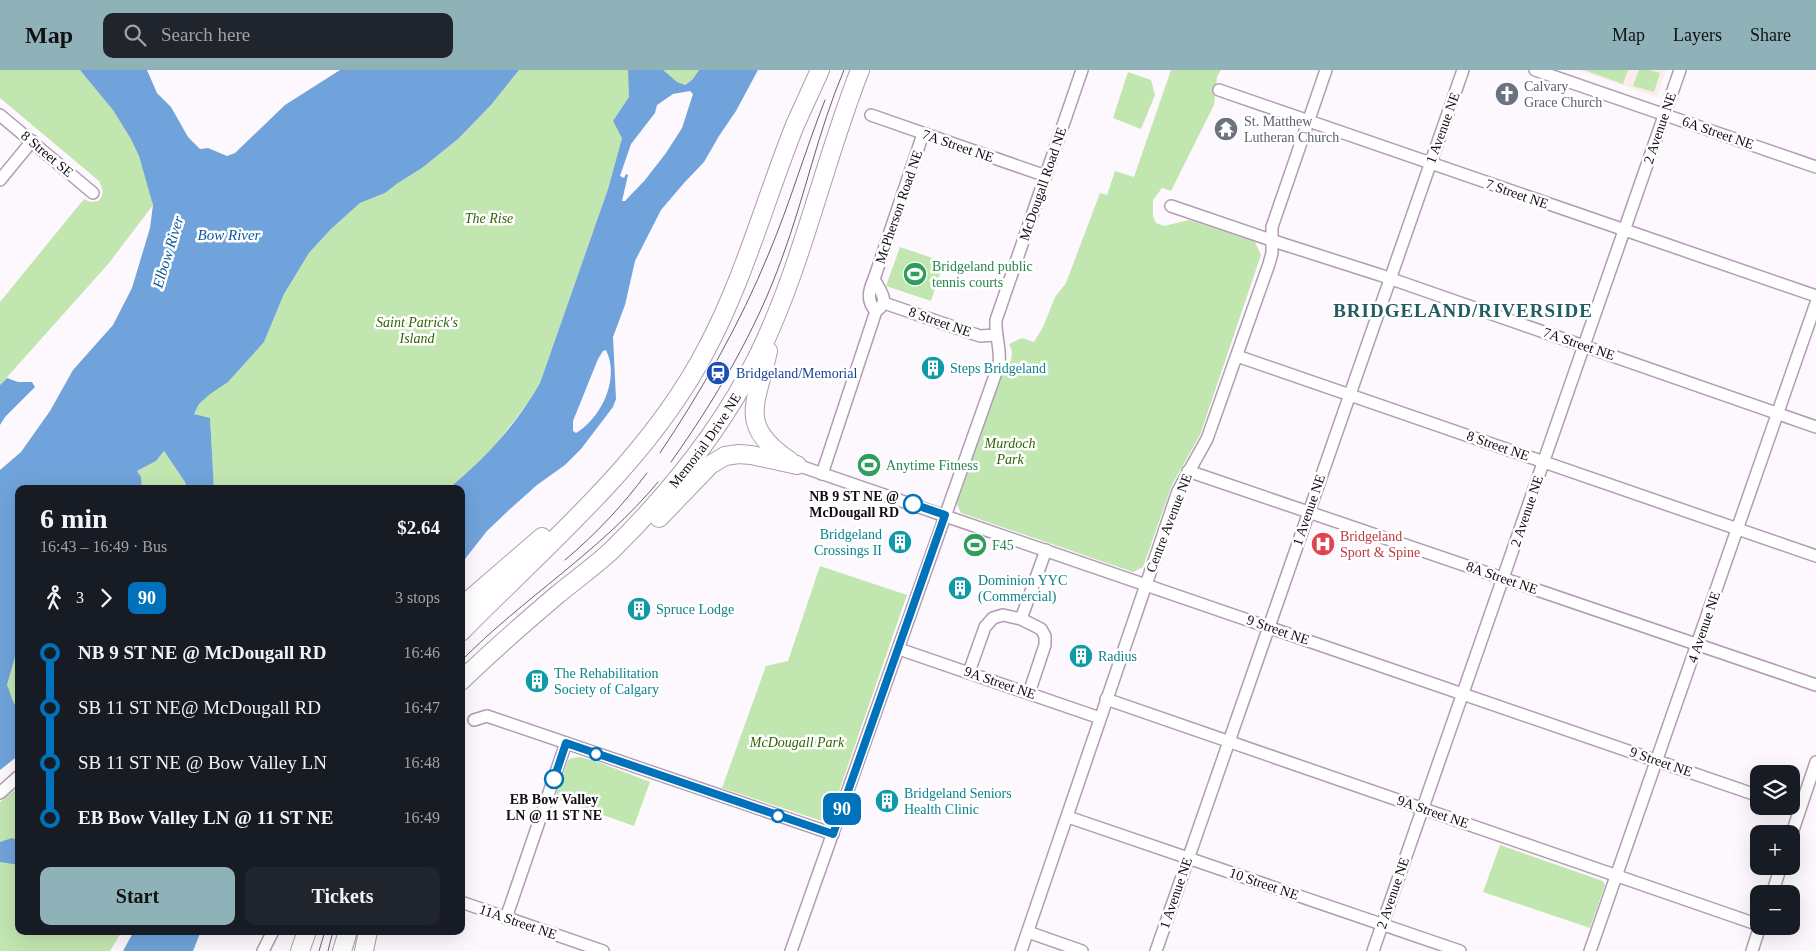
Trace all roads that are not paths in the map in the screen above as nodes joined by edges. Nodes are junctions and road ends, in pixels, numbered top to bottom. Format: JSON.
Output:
{"nodes":[{"id":1,"x":820,"y":70,"type":"edge"},
{"id":2,"x":860,"y":70,"type":"edge"},
{"id":3,"x":1082,"y":70,"type":"edge"},
{"id":4,"x":1326,"y":70,"type":"edge"},
{"id":5,"x":1463,"y":70,"type":"edge"},
{"id":6,"x":1535,"y":70,"type":"edge"},
{"id":7,"x":1680,"y":70,"type":"edge"},
{"id":8,"x":1219,"y":90,"type":"dead end"},
{"id":9,"x":1665,"y":114,"type":"junction"},
{"id":10,"x":0,"y":115,"type":"edge"},
{"id":11,"x":870,"y":116,"type":"dead end"},
{"id":12,"x":1308,"y":121,"type":"junction"},
{"id":13,"x":923,"y":134,"type":"junction"},
{"id":14,"x":32,"y":141,"type":"junction"},
{"id":15,"x":1430,"y":164,"type":"junction"},
{"id":16,"x":1816,"y":167,"type":"edge"},
{"id":17,"x":1046,"y":176,"type":"junction"},
{"id":18,"x":0,"y":180,"type":"edge"},
{"id":19,"x":93,"y":193,"type":"dead end"},
{"id":20,"x":1171,"y":206,"type":"dead end"},
{"id":21,"x":1624,"y":230,"type":"junction"},
{"id":22,"x":1272,"y":240,"type":"junction"},
{"id":23,"x":1390,"y":279,"type":"junction"},
{"id":24,"x":1816,"y":296,"type":"edge"},
{"id":25,"x":1816,"y":303,"type":"edge"},
{"id":26,"x":880,"y":306,"type":"junction"},
{"id":27,"x":775,"y":320,"type":"junction"},
{"id":28,"x":996,"y":335,"type":"junction"},
{"id":29,"x":1584,"y":346,"type":"junction"},
{"id":30,"x":1237,"y":356,"type":"junction"},
{"id":31,"x":1349,"y":395,"type":"junction"},
{"id":32,"x":1778,"y":414,"type":"junction"},
{"id":33,"x":1816,"y":427,"type":"edge"},
{"id":34,"x":1544,"y":462,"type":"junction"},
{"id":35,"x":797,"y":465,"type":"junction"},
{"id":36,"x":1188,"y":471,"type":"junction"},
{"id":37,"x":822,"y":474,"type":"junction"},
{"id":38,"x":1309,"y":512,"type":"junction"},
{"id":39,"x":945,"y":515,"type":"junction"},
{"id":40,"x":575,"y":519,"type":"junction"},
{"id":41,"x":1738,"y":528,"type":"junction"},
{"id":42,"x":1046,"y":550,"type":"junction"},
{"id":43,"x":611,"y":551,"type":"junction"},
{"id":44,"x":1816,"y":556,"type":"edge"},
{"id":45,"x":1504,"y":578,"type":"junction"},
{"id":46,"x":1146,"y":584,"type":"junction"},
{"id":47,"x":465,"y":604,"type":"edge"},
{"id":48,"x":1021,"y":619,"type":"junction"},
{"id":49,"x":1269,"y":626,"type":"junction"},
{"id":50,"x":465,"y":628,"type":"edge"},
{"id":51,"x":1698,"y":644,"type":"junction"},
{"id":52,"x":899,"y":648,"type":"junction"},
{"id":53,"x":969,"y":672,"type":"junction"},
{"id":54,"x":465,"y":677,"type":"edge"},
{"id":55,"x":1816,"y":685,"type":"edge"},
{"id":56,"x":1029,"y":693,"type":"junction"},
{"id":57,"x":1463,"y":693,"type":"junction"},
{"id":58,"x":1106,"y":699,"type":"junction"},
{"id":59,"x":1100,"y":718,"type":"junction"},
{"id":60,"x":474,"y":720,"type":"dead end"},
{"id":61,"x":1229,"y":741,"type":"junction"},
{"id":62,"x":566,"y":743,"type":"junction"},
{"id":63,"x":1657,"y":760,"type":"junction"},
{"id":64,"x":1816,"y":762,"type":"edge"},
{"id":65,"x":15,"y":779,"type":"edge"},
{"id":66,"x":0,"y":792,"type":"edge"},
{"id":67,"x":1750,"y":793,"type":"edge"},
{"id":68,"x":1800,"y":797,"type":"edge"},
{"id":69,"x":1422,"y":808,"type":"junction"},
{"id":70,"x":1068,"y":817,"type":"junction"},
{"id":71,"x":833,"y":834,"type":"junction"},
{"id":72,"x":1189,"y":858,"type":"junction"},
{"id":73,"x":1617,"y":876,"type":"junction"},
{"id":74,"x":465,"y":903,"type":"edge"},
{"id":75,"x":506,"y":918,"type":"junction"},
{"id":76,"x":1750,"y":923,"type":"edge"},
{"id":77,"x":1382,"y":924,"type":"junction"},
{"id":78,"x":1028,"y":932,"type":"junction"},
{"id":79,"x":270,"y":935,"type":"edge"},
{"id":80,"x":306,"y":935,"type":"edge"},
{"id":81,"x":347,"y":935,"type":"edge"},
{"id":82,"x":367,"y":935,"type":"edge"},
{"id":83,"x":1756,"y":935,"type":"edge"},
{"id":84,"x":579,"y":947,"type":"edge"},
{"id":85,"x":263,"y":951,"type":"edge"},
{"id":86,"x":300,"y":951,"type":"edge"},
{"id":87,"x":342,"y":951,"type":"edge"},
{"id":88,"x":364,"y":951,"type":"edge"},
{"id":89,"x":603,"y":951,"type":"edge"},
{"id":90,"x":791,"y":951,"type":"edge"},
{"id":91,"x":1022,"y":951,"type":"edge"},
{"id":92,"x":1082,"y":951,"type":"edge"},
{"id":93,"x":1156,"y":951,"type":"edge"},
{"id":94,"x":1373,"y":951,"type":"edge"},
{"id":95,"x":1460,"y":951,"type":"edge"},
{"id":96,"x":1590,"y":951,"type":"edge"},
{"id":97,"x":1752,"y":951,"type":"edge"}],
"edges":[{"from":1,"to":40,"type":"highway"},
{"from":2,"to":27,"type":"highway","name":"Memorial Drive NE"},
{"from":3,"to":17,"type":"street","name":"McDougall Road NE"},
{"from":4,"to":12,"type":"street","name":"Centre Avenue NE"},
{"from":5,"to":15,"type":"street","name":"1 Avenue NE"},
{"from":6,"to":9,"type":"street","name":"6A Street NE"},
{"from":7,"to":9,"type":"street","name":"2 Avenue NE"},
{"from":8,"to":12,"type":"street","name":"7 Street NE"},
{"from":9,"to":16,"type":"street","name":"6A Street NE"},
{"from":9,"to":21,"type":"street","name":"2 Avenue NE"},
{"from":10,"to":14,"type":"street","name":"8 Street SE"},
{"from":11,"to":13,"type":"street","name":"7A Street NE"},
{"from":12,"to":15,"type":"street","name":"7 Street NE"},
{"from":12,"to":22,"type":"street","name":"Centre Avenue NE"},
{"from":13,"to":17,"type":"street","name":"7A Street NE"},
{"from":13,"to":26,"type":"street","name":"McPherson Road NE"},
{"from":14,"to":18,"type":"street"},
{"from":14,"to":19,"type":"street","name":"8 Street SE"},
{"from":15,"to":21,"type":"street","name":"7 Street NE"},
{"from":15,"to":23,"type":"street","name":"1 Avenue NE"},
{"from":17,"to":28,"type":"street","name":"McDougall Road NE"},
{"from":20,"to":22,"type":"street","name":"7A Street NE"},
{"from":21,"to":24,"type":"street","name":"7 Street NE"},
{"from":21,"to":29,"type":"street","name":"2 Avenue NE"},
{"from":22,"to":23,"type":"street","name":"7A Street NE"},
{"from":22,"to":30,"type":"street","name":"Centre Avenue NE"},
{"from":23,"to":29,"type":"street","name":"7A Street NE"},
{"from":23,"to":31,"type":"street","name":"1 Avenue NE"},
{"from":25,"to":32,"type":"street","name":"4 Avenue NE"},
{"from":26,"to":28,"type":"street","name":"8 Street NE"},
{"from":26,"to":37,"type":"street"},
{"from":27,"to":35,"type":"highway"},
{"from":27,"to":43,"type":"highway","name":"Memorial Drive NE"},
{"from":28,"to":39,"type":"street","name":"McDougall Road NE"},
{"from":29,"to":32,"type":"street","name":"7A Street NE"},
{"from":29,"to":34,"type":"street","name":"2 Avenue NE"},
{"from":30,"to":31,"type":"street","name":"8 Street NE"},
{"from":30,"to":36,"type":"street","name":"Centre Avenue NE"},
{"from":31,"to":34,"type":"street","name":"8 Street NE"},
{"from":31,"to":38,"type":"street","name":"1 Avenue NE"},
{"from":32,"to":33,"type":"street","name":"7A Street NE"},
{"from":32,"to":41,"type":"street","name":"4 Avenue NE"},
{"from":34,"to":41,"type":"street","name":"8 Street NE"},
{"from":34,"to":45,"type":"street","name":"2 Avenue NE"},
{"from":35,"to":37,"type":"street","name":"9 Street NE"},
{"from":35,"to":43,"type":"highway"},
{"from":36,"to":38,"type":"street","name":"8A Street NE"},
{"from":36,"to":46,"type":"street","name":"Centre Avenue NE"},
{"from":37,"to":39,"type":"street","name":"9 Street NE"},
{"from":38,"to":45,"type":"street","name":"8A Street NE"},
{"from":38,"to":49,"type":"street","name":"1 Avenue NE"},
{"from":39,"to":42,"type":"street","name":"9 Street NE"},
{"from":39,"to":52,"type":"street","name":"McDougall Road NE"},
{"from":40,"to":47,"type":"highway"},
{"from":40,"to":50,"type":"highway"},
{"from":41,"to":44,"type":"street","name":"8 Street NE"},
{"from":41,"to":51,"type":"street","name":"4 Avenue NE"},
{"from":42,"to":46,"type":"street","name":"9 Street NE"},
{"from":42,"to":48,"type":"street"},
{"from":43,"to":54,"type":"highway","name":"Memorial Drive NE"},
{"from":45,"to":51,"type":"street","name":"8A Street NE"},
{"from":45,"to":57,"type":"street","name":"2 Avenue NE"},
{"from":46,"to":49,"type":"street","name":"9 Street NE"},
{"from":46,"to":58,"type":"street","name":"Centre Avenue NE"},
{"from":48,"to":53,"type":"street"},
{"from":48,"to":56,"type":"street"},
{"from":49,"to":57,"type":"street","name":"9 Street NE"},
{"from":49,"to":61,"type":"street","name":"1 Avenue NE"},
{"from":51,"to":55,"type":"street","name":"8A Street NE"},
{"from":51,"to":63,"type":"street","name":"4 Avenue NE"},
{"from":52,"to":53,"type":"street","name":"9A Street NE"},
{"from":52,"to":71,"type":"street","name":"McDougall Road NE"},
{"from":53,"to":56,"type":"street","name":"9A Street NE"},
{"from":56,"to":59,"type":"street","name":"9A Street NE"},
{"from":57,"to":63,"type":"street","name":"9 Street NE"},
{"from":57,"to":69,"type":"street","name":"2 Avenue NE"},
{"from":58,"to":59,"type":"street","name":"Centre Avenue NE"},
{"from":58,"to":61,"type":"street","name":"9A Street NE"},
{"from":59,"to":70,"type":"street","name":"Centre Avenue NE"},
{"from":60,"to":62,"type":"street"},
{"from":61,"to":69,"type":"street","name":"9A Street NE"},
{"from":61,"to":72,"type":"street","name":"1 Avenue NE"},
{"from":62,"to":71,"type":"street"},
{"from":62,"to":75,"type":"street"},
{"from":63,"to":67,"type":"street","name":"9 Street NE"},
{"from":63,"to":73,"type":"street","name":"4 Avenue NE"},
{"from":64,"to":68,"type":"street"},
{"from":65,"to":66,"type":"street"},
{"from":69,"to":73,"type":"street","name":"9A Street NE"},
{"from":69,"to":77,"type":"street","name":"2 Avenue NE"},
{"from":70,"to":72,"type":"street","name":"10 Street NE"},
{"from":70,"to":78,"type":"street","name":"Centre Avenue NE"},
{"from":71,"to":90,"type":"street","name":"McDougall Road NE"},
{"from":72,"to":77,"type":"street","name":"10 Street NE"},
{"from":72,"to":93,"type":"street","name":"1 Avenue NE"},
{"from":73,"to":76,"type":"street","name":"9A Street NE"},
{"from":73,"to":96,"type":"street","name":"4 Avenue NE"},
{"from":74,"to":75,"type":"street","name":"11A Street NE"},
{"from":75,"to":84,"type":"street","name":"11A Street NE"},
{"from":77,"to":94,"type":"street","name":"2 Avenue NE"},
{"from":77,"to":95,"type":"street","name":"10 Street NE"},
{"from":78,"to":91,"type":"street","name":"Centre Avenue NE"},
{"from":78,"to":92,"type":"street"},
{"from":79,"to":85,"type":"street"},
{"from":80,"to":86,"type":"highway"},
{"from":81,"to":87,"type":"highway"},
{"from":82,"to":88,"type":"highway"},
{"from":83,"to":97,"type":"street"},
{"from":84,"to":89,"type":"street","name":"11A Street NE"}]}
